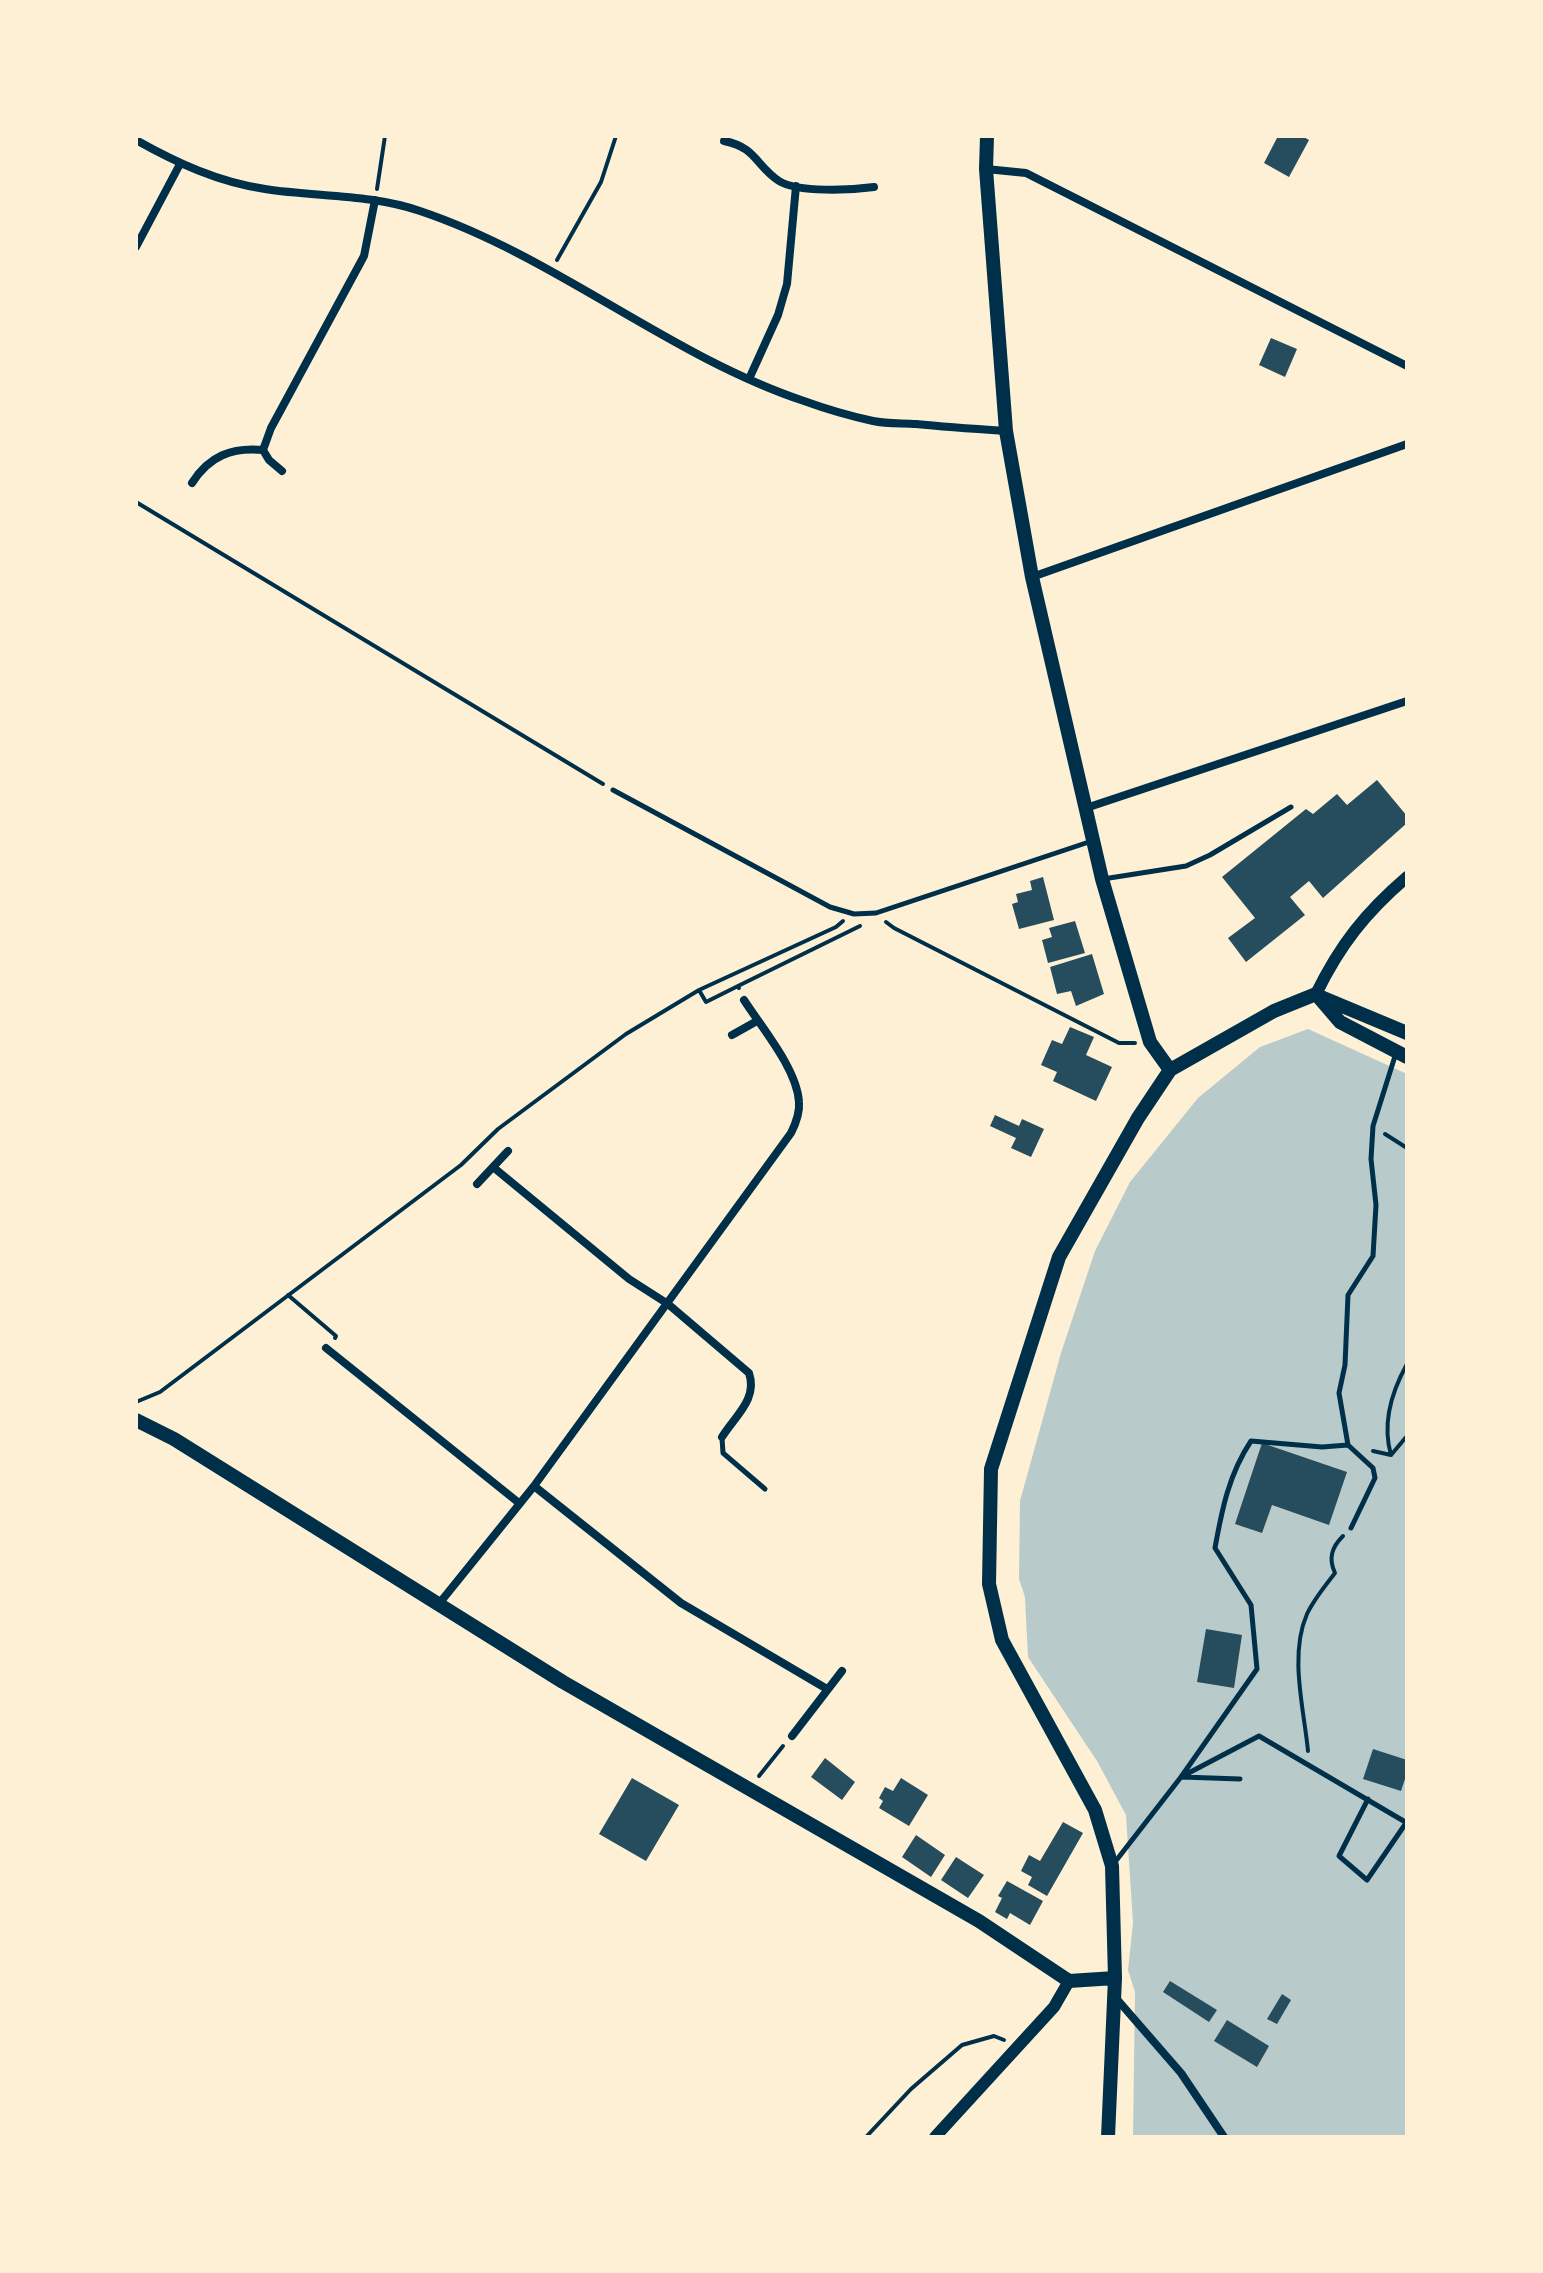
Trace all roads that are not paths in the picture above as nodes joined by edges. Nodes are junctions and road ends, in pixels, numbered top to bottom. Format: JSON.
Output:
{"nodes":[{"id":1,"x":987,"y":136,"type":"edge"},
{"id":2,"x":136,"y":140,"type":"edge"},
{"id":3,"x":724,"y":141,"type":"dead end"},
{"id":4,"x":180,"y":164,"type":"junction"},
{"id":5,"x":986,"y":169,"type":"junction"},
{"id":6,"x":796,"y":186,"type":"junction"},
{"id":7,"x":874,"y":187,"type":"dead end"},
{"id":8,"x":375,"y":200,"type":"junction"},
{"id":9,"x":136,"y":247,"type":"edge"},
{"id":10,"x":1407,"y":366,"type":"edge"},
{"id":11,"x":749,"y":379,"type":"junction"},
{"id":12,"x":1006,"y":431,"type":"junction"},
{"id":13,"x":1407,"y":444,"type":"edge"},
{"id":14,"x":263,"y":450,"type":"junction"},
{"id":15,"x":282,"y":471,"type":"dead end"},
{"id":16,"x":192,"y":483,"type":"dead end"},
{"id":17,"x":1032,"y":577,"type":"junction"},
{"id":18,"x":1407,"y":701,"type":"edge"},
{"id":19,"x":613,"y":790,"type":"road end"},
{"id":20,"x":1291,"y":807,"type":"dead end"},
{"id":21,"x":1086,"y":808,"type":"junction"},
{"id":22,"x":1093,"y":840,"type":"junction"},
{"id":23,"x":1407,"y":877,"type":"edge"},
{"id":24,"x":1102,"y":879,"type":"junction"},
{"id":25,"x":1316,"y":994,"type":"junction"},
{"id":26,"x":744,"y":1000,"type":"road end"},
{"id":27,"x":757,"y":1021,"type":"junction"},
{"id":28,"x":1407,"y":1033,"type":"edge"},
{"id":29,"x":732,"y":1035,"type":"dead end"},
{"id":30,"x":1402,"y":1055,"type":"edge"},
{"id":31,"x":1170,"y":1070,"type":"junction"},
{"id":32,"x":508,"y":1151,"type":"dead end"},
{"id":33,"x":493,"y":1167,"type":"junction"},
{"id":34,"x":477,"y":1184,"type":"dead end"},
{"id":35,"x":668,"y":1304,"type":"junction"},
{"id":36,"x":326,"y":1348,"type":"road end"},
{"id":37,"x":136,"y":1420,"type":"edge"},
{"id":38,"x":722,"y":1437,"type":"joint"},
{"id":39,"x":1348,"y":1445,"type":"junction"},
{"id":40,"x":534,"y":1486,"type":"junction"},
{"id":41,"x":765,"y":1489,"type":"dead end"},
{"id":42,"x":519,"y":1503,"type":"junction"},
{"id":43,"x":1351,"y":1528,"type":"road end"},
{"id":44,"x":438,"y":1605,"type":"junction"},
{"id":45,"x":842,"y":1671,"type":"dead end"},
{"id":46,"x":827,"y":1689,"type":"junction"},
{"id":47,"x":792,"y":1736,"type":"road end"},
{"id":48,"x":1181,"y":1777,"type":"junction"},
{"id":49,"x":1240,"y":1779,"type":"dead end"},
{"id":50,"x":1368,"y":1799,"type":"junction"},
{"id":51,"x":1407,"y":1823,"type":"edge"},
{"id":52,"x":1112,"y":1866,"type":"junction"},
{"id":53,"x":1115,"y":1978,"type":"junction"},
{"id":54,"x":1069,"y":1981,"type":"junction"},
{"id":55,"x":1115,"y":1996,"type":"junction"},
{"id":56,"x":935,"y":2137,"type":"edge"},
{"id":57,"x":1108,"y":2137,"type":"edge"},
{"id":58,"x":1224,"y":2137,"type":"edge"}],
"edges":[{"from":1,"to":5,"type":"main road"},
{"from":2,"to":4,"type":"street"},
{"from":3,"to":6,"type":"street"},
{"from":4,"to":8,"type":"street"},
{"from":4,"to":9,"type":"street"},
{"from":5,"to":10,"type":"street"},
{"from":5,"to":12,"type":"main road"},
{"from":6,"to":7,"type":"street"},
{"from":6,"to":11,"type":"street"},
{"from":8,"to":11,"type":"street"},
{"from":8,"to":14,"type":"street"},
{"from":11,"to":12,"type":"street"},
{"from":12,"to":17,"type":"main road"},
{"from":13,"to":17,"type":"street"},
{"from":14,"to":15,"type":"street"},
{"from":14,"to":16,"type":"street"},
{"from":17,"to":21,"type":"main road"},
{"from":18,"to":21,"type":"street"},
{"from":19,"to":22,"type":"lane"},
{"from":20,"to":24,"type":"lane"},
{"from":21,"to":22,"type":"main road"},
{"from":22,"to":24,"type":"main road"},
{"from":23,"to":25,"type":"street"},
{"from":24,"to":31,"type":"main road"},
{"from":25,"to":28,"type":"main road"},
{"from":25,"to":30,"type":"main road"},
{"from":25,"to":31,"type":"main road"},
{"from":26,"to":27,"type":"street"},
{"from":27,"to":29,"type":"street"},
{"from":27,"to":35,"type":"street"},
{"from":30,"to":39,"type":"lane"},
{"from":31,"to":52,"type":"main road"},
{"from":32,"to":33,"type":"street"},
{"from":33,"to":34,"type":"street"},
{"from":33,"to":35,"type":"street"},
{"from":35,"to":38,"type":"street"},
{"from":35,"to":40,"type":"street"},
{"from":36,"to":42,"type":"street"},
{"from":37,"to":44,"type":"main road"},
{"from":38,"to":41,"type":"lane"},
{"from":39,"to":43,"type":"lane"},
{"from":39,"to":48,"type":"lane"},
{"from":40,"to":42,"type":"street"},
{"from":40,"to":46,"type":"street"},
{"from":42,"to":44,"type":"street"},
{"from":44,"to":54,"type":"main road"},
{"from":45,"to":46,"type":"street"},
{"from":46,"to":47,"type":"street"},
{"from":48,"to":49,"type":"lane"},
{"from":48,"to":50,"type":"lane"},
{"from":48,"to":52,"type":"lane"},
{"from":50,"to":51,"type":"lane"},
{"from":50,"to":51,"type":"lane"},
{"from":52,"to":53,"type":"main road"},
{"from":53,"to":54,"type":"main road"},
{"from":53,"to":55,"type":"main road"},
{"from":54,"to":56,"type":"street"},
{"from":55,"to":57,"type":"main road"},
{"from":55,"to":58,"type":"street"}]}
